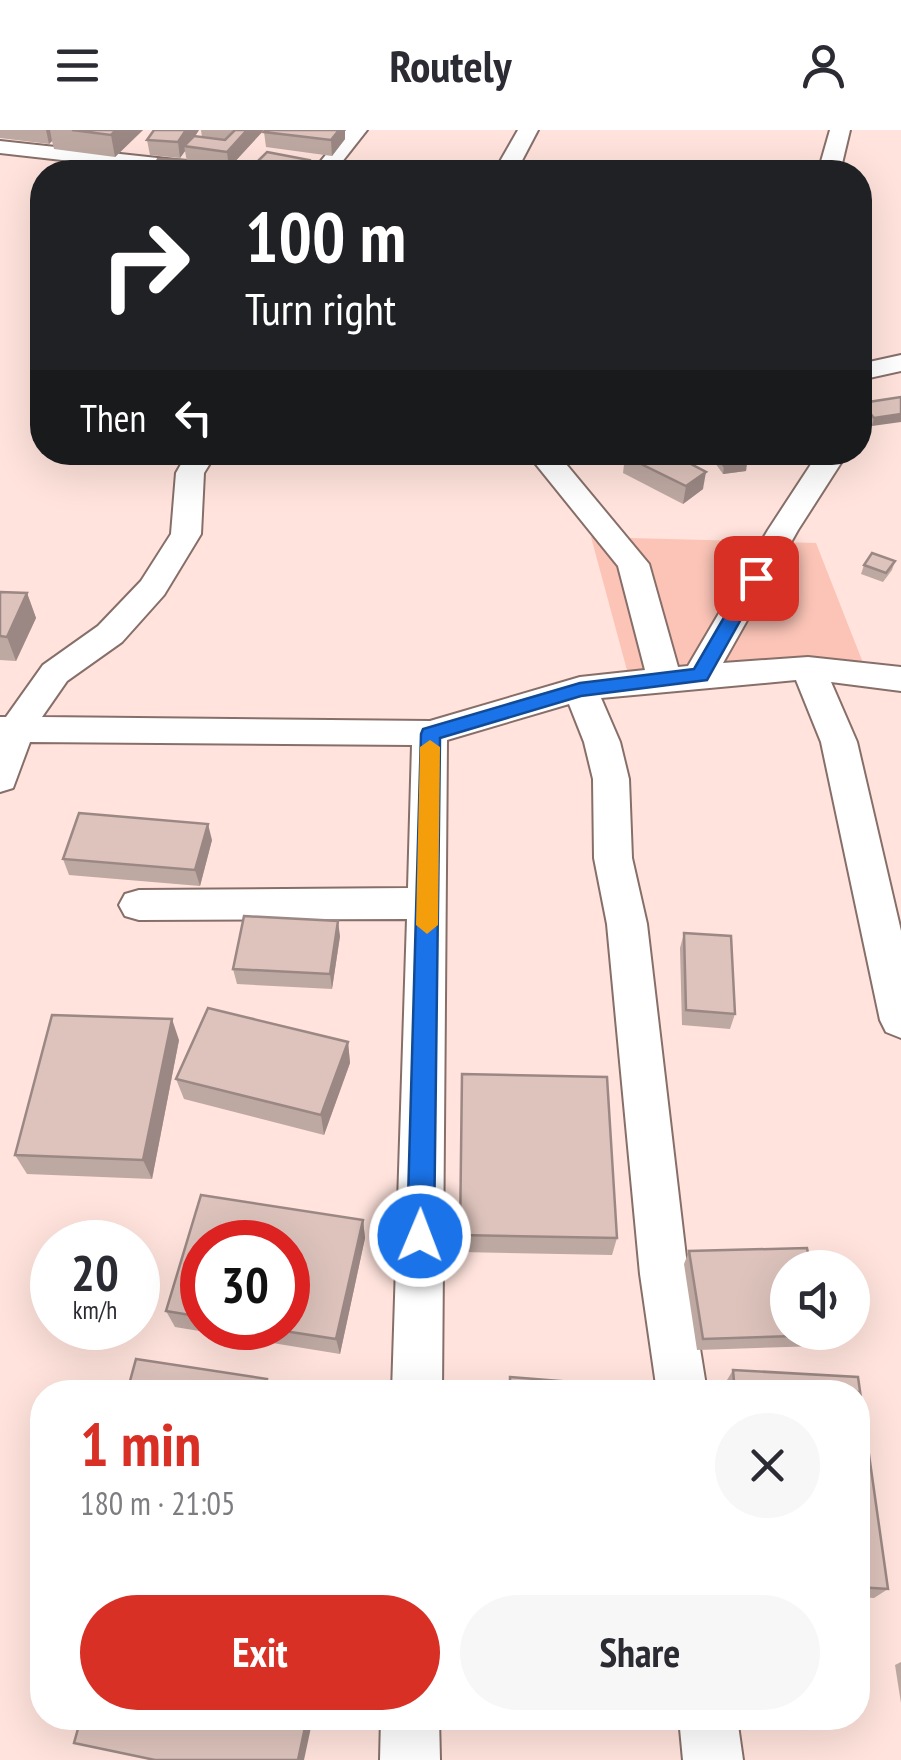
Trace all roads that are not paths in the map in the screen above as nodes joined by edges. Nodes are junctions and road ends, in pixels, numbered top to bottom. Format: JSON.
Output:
{"nodes":[{"id":1,"x":357,"y":130,"type":"edge"},
{"id":2,"x":528,"y":130,"type":"edge"},
{"id":3,"x":840,"y":130,"type":"edge"},
{"id":4,"x":0,"y":146,"type":"edge"},
{"id":5,"x":115,"y":160,"type":"edge"},
{"id":6,"x":333,"y":160,"type":"edge"},
{"id":7,"x":512,"y":160,"type":"edge"},
{"id":8,"x":831,"y":160,"type":"edge"},
{"id":9,"x":901,"y":364,"type":"edge"},
{"id":10,"x":872,"y":370,"type":"edge"},
{"id":11,"x":872,"y":385,"type":"edge"},
{"id":12,"x":901,"y":389,"type":"edge"},
{"id":13,"x":195,"y":465,"type":"edge"},
{"id":14,"x":551,"y":465,"type":"edge"},
{"id":15,"x":826,"y":465,"type":"edge"},
{"id":16,"x":808,"y":668,"type":"junction"},
{"id":17,"x":700,"y":675,"type":"junction"},
{"id":18,"x":901,"y":679,"type":"edge"},
{"id":19,"x":664,"y":680,"type":"junction"},
{"id":20,"x":580,"y":689,"type":"junction"},
{"id":21,"x":8,"y":729,"type":"edge"},
{"id":22,"x":430,"y":734,"type":"junction"},
{"id":23,"x":0,"y":779,"type":"edge"},
{"id":24,"x":427,"y":904,"type":"junction"},
{"id":25,"x":139,"y":905,"type":"dead end"},
{"id":26,"x":901,"y":1020,"type":"edge"},
{"id":27,"x":417,"y":1380,"type":"edge"},
{"id":28,"x":680,"y":1380,"type":"edge"},
{"id":29,"x":410,"y":1730,"type":"edge"},
{"id":30,"x":709,"y":1730,"type":"edge"},
{"id":31,"x":410,"y":1760,"type":"edge"},
{"id":32,"x":713,"y":1760,"type":"edge"}],
"edges":[{"from":1,"to":6,"type":"street"},
{"from":2,"to":7,"type":"street"},
{"from":3,"to":8,"type":"street"},
{"from":4,"to":5,"type":"street"},
{"from":9,"to":10,"type":"street"},
{"from":11,"to":12,"type":"street"},
{"from":13,"to":21,"type":"street"},
{"from":14,"to":19,"type":"street"},
{"from":15,"to":17,"type":"street"},
{"from":16,"to":17,"type":"street"},
{"from":16,"to":18,"type":"street"},
{"from":16,"to":26,"type":"street"},
{"from":17,"to":19,"type":"street"},
{"from":19,"to":20,"type":"street"},
{"from":20,"to":22,"type":"street"},
{"from":20,"to":28,"type":"street"},
{"from":21,"to":22,"type":"street"},
{"from":21,"to":23,"type":"street"},
{"from":22,"to":24,"type":"street"},
{"from":24,"to":25,"type":"street"},
{"from":24,"to":27,"type":"street"},
{"from":29,"to":31,"type":"street"},
{"from":30,"to":32,"type":"street"}]}
